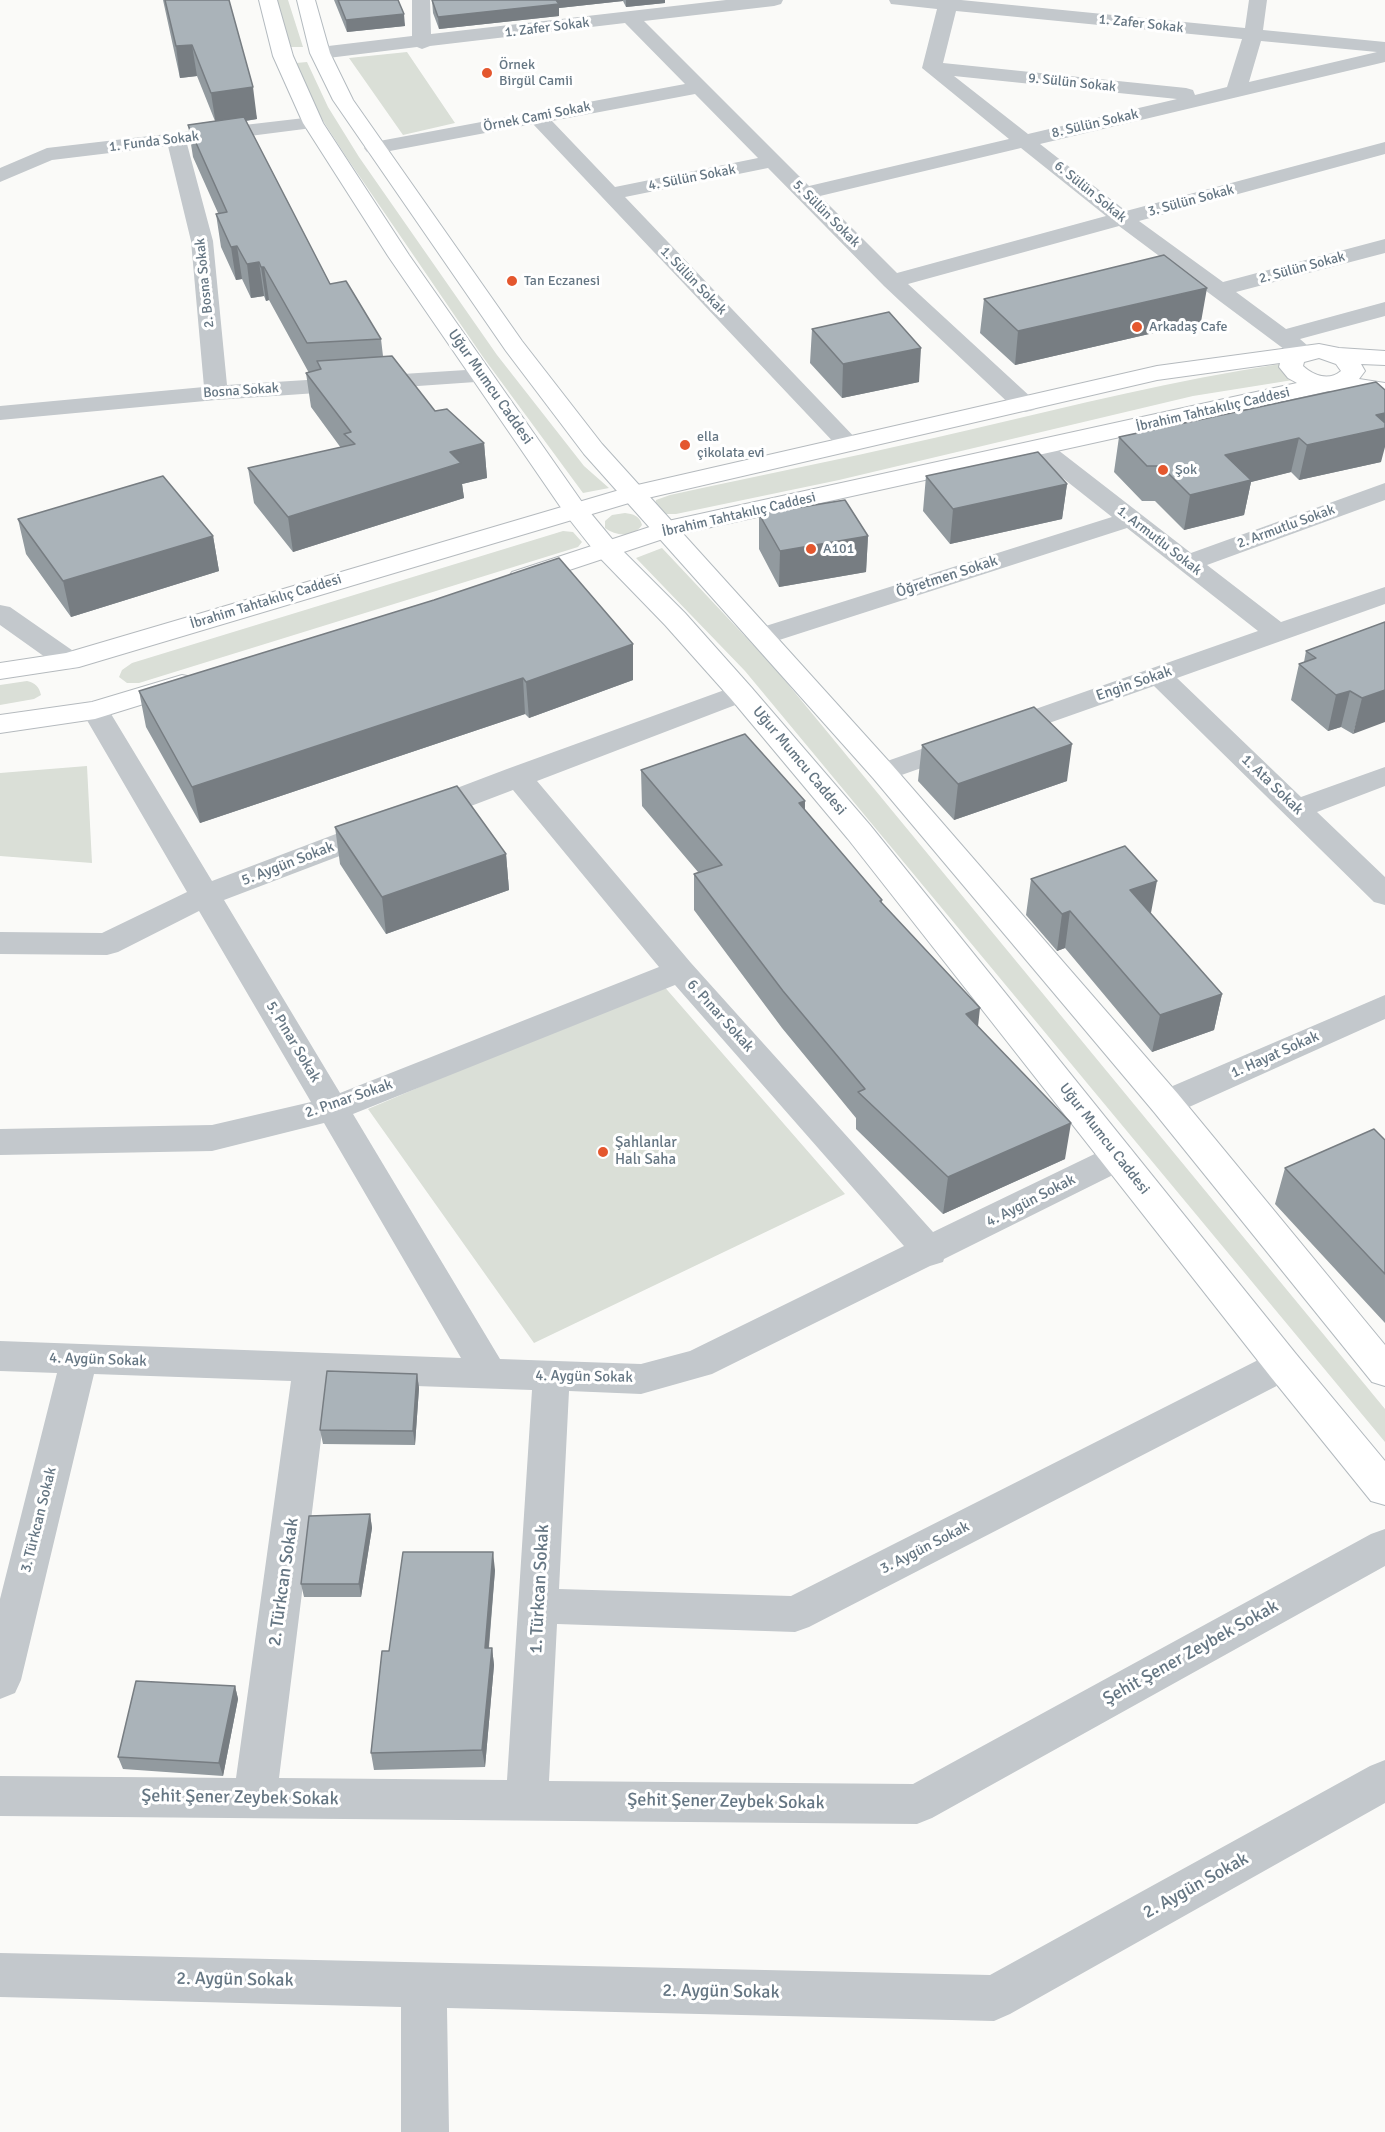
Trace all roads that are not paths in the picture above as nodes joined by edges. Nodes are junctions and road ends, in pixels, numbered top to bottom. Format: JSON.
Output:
{"nodes":[{"id":1,"x":268,"y":0,"type":"edge"},
{"id":2,"x":306,"y":0,"type":"edge"},
{"id":3,"x":421,"y":0,"type":"edge"},
{"id":4,"x":600,"y":0,"type":"edge"},
{"id":5,"x":774,"y":0,"type":"edge"},
{"id":6,"x":898,"y":0,"type":"edge"},
{"id":7,"x":1258,"y":0,"type":"edge"},
{"id":8,"x":950,"y":2,"type":"edge"},
{"id":9,"x":631,"y":18,"type":"junction"},
{"id":10,"x":597,"y":22,"type":"junction"},
{"id":11,"x":1253,"y":36,"type":"junction"},
{"id":12,"x":422,"y":43,"type":"junction"},
{"id":13,"x":1385,"y":48,"type":"edge"},
{"id":14,"x":320,"y":53,"type":"junction"},
{"id":15,"x":283,"y":56,"type":"junction"},
{"id":16,"x":1385,"y":56,"type":"edge"},
{"id":17,"x":932,"y":68,"type":"junction"},
{"id":18,"x":699,"y":87,"type":"junction"},
{"id":19,"x":1236,"y":91,"type":"junction"},
{"id":20,"x":1212,"y":97,"type":"junction"},
{"id":21,"x":537,"y":117,"type":"junction"},
{"id":22,"x":313,"y":123,"type":"junction"},
{"id":23,"x":176,"y":139,"type":"junction"},
{"id":24,"x":1027,"y":141,"type":"junction"},
{"id":25,"x":374,"y":148,"type":"junction"},
{"id":26,"x":1385,"y":148,"type":"edge"},
{"id":27,"x":773,"y":161,"type":"junction"},
{"id":28,"x":0,"y":176,"type":"edge"},
{"id":29,"x":805,"y":193,"type":"junction"},
{"id":30,"x":610,"y":194,"type":"junction"},
{"id":31,"x":1123,"y":219,"type":"junction"},
{"id":32,"x":1385,"y":246,"type":"edge"},
{"id":33,"x":892,"y":281,"type":"junction"},
{"id":34,"x":1219,"y":290,"type":"junction"},
{"id":35,"x":1385,"y":309,"type":"edge"},
{"id":36,"x":1282,"y":337,"type":"junction"},
{"id":37,"x":1304,"y":353,"type":"junction"},
{"id":38,"x":1336,"y":355,"type":"junction"},
{"id":39,"x":1385,"y":358,"type":"edge"},
{"id":40,"x":482,"y":376,"type":"junction"},
{"id":41,"x":1331,"y":383,"type":"junction"},
{"id":42,"x":1385,"y":390,"type":"edge"},
{"id":43,"x":216,"y":393,"type":"junction"},
{"id":44,"x":1025,"y":405,"type":"junction"},
{"id":45,"x":0,"y":413,"type":"edge"},
{"id":46,"x":849,"y":444,"type":"junction"},
{"id":47,"x":1040,"y":448,"type":"junction"},
{"id":48,"x":1385,"y":491,"type":"edge"},
{"id":49,"x":633,"y":494,"type":"junction"},
{"id":50,"x":575,"y":510,"type":"junction"},
{"id":51,"x":1131,"y":519,"type":"junction"},
{"id":52,"x":668,"y":529,"type":"junction"},
{"id":53,"x":608,"y":551,"type":"junction"},
{"id":54,"x":1187,"y":563,"type":"junction"},
{"id":55,"x":494,"y":586,"type":"edge"},
{"id":56,"x":1385,"y":596,"type":"edge"},
{"id":57,"x":0,"y":613,"type":"edge"},
{"id":58,"x":1278,"y":633,"type":"junction"},
{"id":59,"x":763,"y":636,"type":"junction"},
{"id":60,"x":0,"y":671,"type":"edge"},
{"id":61,"x":209,"y":674,"type":"edge"},
{"id":62,"x":1158,"y":675,"type":"junction"},
{"id":63,"x":82,"y":685,"type":"junction"},
{"id":64,"x":741,"y":693,"type":"junction"},
{"id":65,"x":0,"y":724,"type":"edge"},
{"id":66,"x":883,"y":772,"type":"junction"},
{"id":67,"x":517,"y":776,"type":"junction"},
{"id":68,"x":1385,"y":776,"type":"edge"},
{"id":69,"x":1296,"y":809,"type":"junction"},
{"id":70,"x":206,"y":895,"type":"junction"},
{"id":71,"x":1385,"y":895,"type":"edge"},
{"id":72,"x":0,"y":944,"type":"edge"},
{"id":73,"x":680,"y":971,"type":"junction"},
{"id":74,"x":1385,"y":1006,"type":"edge"},
{"id":75,"x":1166,"y":1103,"type":"junction"},
{"id":76,"x":332,"y":1109,"type":"junction"},
{"id":77,"x":0,"y":1142,"type":"edge"},
{"id":78,"x":1119,"y":1157,"type":"junction"},
{"id":79,"x":930,"y":1251,"type":"junction"},
{"id":80,"x":0,"y":1356,"type":"edge"},
{"id":81,"x":79,"y":1360,"type":"junction"},
{"id":82,"x":1283,"y":1365,"type":"junction"},
{"id":83,"x":312,"y":1366,"type":"junction"},
{"id":84,"x":1385,"y":1371,"type":"edge"},
{"id":85,"x":490,"y":1374,"type":"junction"},
{"id":86,"x":551,"y":1377,"type":"junction"},
{"id":87,"x":1385,"y":1489,"type":"edge"},
{"id":88,"x":1385,"y":1546,"type":"edge"},
{"id":89,"x":539,"y":1606,"type":"junction"},
{"id":90,"x":0,"y":1680,"type":"edge"},
{"id":91,"x":1385,"y":1780,"type":"edge"},
{"id":92,"x":0,"y":1796,"type":"edge"},
{"id":93,"x":255,"y":1798,"type":"junction"},
{"id":94,"x":527,"y":1800,"type":"junction"},
{"id":95,"x":0,"y":1975,"type":"edge"},
{"id":96,"x":424,"y":1985,"type":"junction"},
{"id":97,"x":425,"y":2132,"type":"edge"}],
"edges":[{"from":1,"to":15,"type":"main road","name":"Uğur Mumcu Caddesi"},
{"from":2,"to":14,"type":"main road"},
{"from":3,"to":12,"type":"street"},
{"from":4,"to":10,"type":"street"},
{"from":5,"to":9,"type":"street","name":"1. Zafer Sokak"},
{"from":6,"to":8,"type":"street","name":"1. Zafer Sokak"},
{"from":7,"to":11,"type":"street"},
{"from":8,"to":11,"type":"street","name":"1. Zafer Sokak"},
{"from":8,"to":17,"type":"street"},
{"from":9,"to":10,"type":"street","name":"1. Zafer Sokak"},
{"from":9,"to":18,"type":"street","name":"5. Sülün Sokak"},
{"from":10,"to":12,"type":"street","name":"1. Zafer Sokak"},
{"from":11,"to":13,"type":"street","name":"1. Zafer Sokak"},
{"from":11,"to":19,"type":"street"},
{"from":12,"to":14,"type":"street","name":"1. Zafer Sokak"},
{"from":14,"to":15,"type":"main road"},
{"from":14,"to":25,"type":"main road"},
{"from":15,"to":22,"type":"main road","name":"Uğur Mumcu Caddesi"},
{"from":16,"to":19,"type":"street","name":"8. Sülün Sokak"},
{"from":17,"to":20,"type":"street","name":"9. Sülün Sokak"},
{"from":17,"to":24,"type":"street","name":"6. Sülün Sokak"},
{"from":18,"to":21,"type":"street","name":"Örnek Cami Sokak"},
{"from":18,"to":27,"type":"street","name":"5. Sülün Sokak"},
{"from":19,"to":20,"type":"street","name":"8. Sülün Sokak"},
{"from":20,"to":24,"type":"street","name":"8. Sülün Sokak"},
{"from":21,"to":25,"type":"street","name":"Örnek Cami Sokak"},
{"from":21,"to":30,"type":"street","name":"1. Sülün Sokak"},
{"from":22,"to":23,"type":"street","name":"1. Funda Sokak"},
{"from":22,"to":40,"type":"main road","name":"Uğur Mumcu Caddesi"},
{"from":23,"to":28,"type":"street","name":"1. Funda Sokak"},
{"from":23,"to":43,"type":"street","name":"2. Bosna Sokak"},
{"from":24,"to":29,"type":"street","name":"8. Sülün Sokak"},
{"from":24,"to":31,"type":"street","name":"6. Sülün Sokak"},
{"from":25,"to":49,"type":"main road"},
{"from":26,"to":31,"type":"street","name":"3. Sülün Sokak"},
{"from":27,"to":29,"type":"street","name":"5. Sülün Sokak"},
{"from":27,"to":30,"type":"street","name":"4. Sülün Sokak"},
{"from":29,"to":33,"type":"street","name":"5. Sülün Sokak"},
{"from":30,"to":46,"type":"street","name":"1. Sülün Sokak"},
{"from":31,"to":33,"type":"street","name":"3. Sülün Sokak"},
{"from":31,"to":34,"type":"street","name":"6. Sülün Sokak"},
{"from":32,"to":34,"type":"street","name":"2. Sülün Sokak"},
{"from":33,"to":44,"type":"street","name":"5. Sülün Sokak"},
{"from":34,"to":36,"type":"street","name":"6. Sülün Sokak"},
{"from":35,"to":36,"type":"street"},
{"from":36,"to":37,"type":"street","name":"6. Sülün Sokak"},
{"from":37,"to":38,"type":"main road","name":"İbrahim Tahtakılıç Caddesi"},
{"from":37,"to":41,"type":"main road"},
{"from":37,"to":44,"type":"main road","name":"İbrahim Tahtakılıç Caddesi"},
{"from":38,"to":39,"type":"main road"},
{"from":38,"to":41,"type":"main road"},
{"from":40,"to":43,"type":"street","name":"Bosna Sokak"},
{"from":40,"to":50,"type":"main road","name":"Uğur Mumcu Caddesi"},
{"from":41,"to":42,"type":"main road","name":"İbrahim Tahtakılıç Caddesi"},
{"from":41,"to":47,"type":"main road","name":"İbrahim Tahtakılıç Caddesi"},
{"from":43,"to":45,"type":"street","name":"Bosna Sokak"},
{"from":44,"to":46,"type":"main road","name":"İbrahim Tahtakılıç Caddesi"},
{"from":46,"to":49,"type":"main road","name":"İbrahim Tahtakılıç Caddesi"},
{"from":47,"to":51,"type":"street","name":"1. Armutlu Sokak"},
{"from":47,"to":52,"type":"main road","name":"İbrahim Tahtakılıç Caddesi"},
{"from":48,"to":54,"type":"street","name":"2. Armutlu Sokak"},
{"from":49,"to":50,"type":"main road","name":"İbrahim Tahtakılıç Caddesi"},
{"from":49,"to":52,"type":"main road"},
{"from":50,"to":53,"type":"main road","name":"Uğur Mumcu Caddesi"},
{"from":50,"to":63,"type":"main road","name":"İbrahim Tahtakılıç Caddesi"},
{"from":51,"to":54,"type":"street","name":"1. Armutlu Sokak"},
{"from":51,"to":59,"type":"street","name":"Öğretmen Sokak"},
{"from":52,"to":53,"type":"main road","name":"İbrahim Tahtakılıç Caddesi"},
{"from":52,"to":59,"type":"main road"},
{"from":53,"to":55,"type":"main road","name":"İbrahim Tahtakılıç Caddesi"},
{"from":53,"to":64,"type":"main road","name":"Uğur Mumcu Caddesi"},
{"from":54,"to":58,"type":"street","name":"1. Armutlu Sokak"},
{"from":56,"to":58,"type":"street","name":"Engin Sokak"},
{"from":57,"to":63,"type":"street"},
{"from":58,"to":62,"type":"street","name":"Engin Sokak"},
{"from":59,"to":66,"type":"main road"},
{"from":60,"to":63,"type":"main road","name":"İbrahim Tahtakılıç Caddesi"},
{"from":61,"to":63,"type":"main road","name":"İbrahim Tahtakılıç Caddesi"},
{"from":62,"to":66,"type":"street","name":"Engin Sokak"},
{"from":62,"to":69,"type":"street","name":"1. Ata Sokak"},
{"from":63,"to":65,"type":"main road","name":"İbrahim Tahtakılıç Caddesi"},
{"from":63,"to":70,"type":"street","name":"5. Pınar Sokak"},
{"from":64,"to":67,"type":"street","name":"5. Aygün Sokak"},
{"from":64,"to":78,"type":"main road","name":"Uğur Mumcu Caddesi"},
{"from":66,"to":75,"type":"main road"},
{"from":67,"to":70,"type":"street","name":"5. Aygün Sokak"},
{"from":67,"to":73,"type":"street","name":"6. Pınar Sokak"},
{"from":68,"to":69,"type":"street"},
{"from":69,"to":71,"type":"street","name":"1. Ata Sokak"},
{"from":70,"to":72,"type":"street","name":"5. Aygün Sokak"},
{"from":70,"to":76,"type":"street","name":"5. Pınar Sokak"},
{"from":73,"to":76,"type":"street","name":"2. Pınar Sokak"},
{"from":73,"to":79,"type":"street","name":"6. Pınar Sokak"},
{"from":74,"to":75,"type":"street","name":"1. Hayat Sokak"},
{"from":75,"to":84,"type":"main road"},
{"from":76,"to":77,"type":"street","name":"2. Pınar Sokak"},
{"from":76,"to":85,"type":"street","name":"5. Pınar Sokak"},
{"from":78,"to":79,"type":"street","name":"4. Aygün Sokak"},
{"from":78,"to":82,"type":"main road","name":"Uğur Mumcu Caddesi"},
{"from":79,"to":86,"type":"street","name":"4. Aygün Sokak"},
{"from":80,"to":81,"type":"street","name":"4. Aygün Sokak"},
{"from":81,"to":83,"type":"street","name":"4. Aygün Sokak"},
{"from":81,"to":90,"type":"street","name":"3. Türkcan Sokak"},
{"from":82,"to":87,"type":"main road","name":"Uğur Mumcu Caddesi"},
{"from":82,"to":89,"type":"street","name":"3. Aygün Sokak"},
{"from":83,"to":85,"type":"street","name":"4. Aygün Sokak"},
{"from":83,"to":93,"type":"street","name":"2. Türkcan Sokak"},
{"from":85,"to":86,"type":"street","name":"4. Aygün Sokak"},
{"from":86,"to":89,"type":"street","name":"1. Türkcan Sokak"},
{"from":88,"to":94,"type":"street","name":"Şehit Şener Zeybek Sokak"},
{"from":89,"to":94,"type":"street","name":"1. Türkcan Sokak"},
{"from":91,"to":96,"type":"street","name":"2. Aygün Sokak"},
{"from":92,"to":93,"type":"street","name":"Şehit Şener Zeybek Sokak"},
{"from":93,"to":94,"type":"street","name":"Şehit Şener Zeybek Sokak"},
{"from":95,"to":96,"type":"street","name":"2. Aygün Sokak"},
{"from":96,"to":97,"type":"street"}]}
